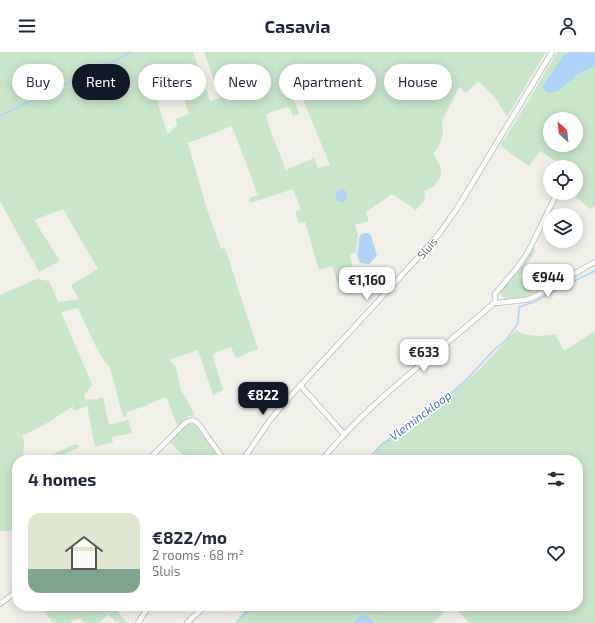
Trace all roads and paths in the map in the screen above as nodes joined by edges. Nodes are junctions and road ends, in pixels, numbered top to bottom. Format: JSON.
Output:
{"nodes":[{"id":1,"x":552,"y":52,"type":"edge"},
{"id":2,"x":554,"y":200,"type":"edge"},
{"id":3,"x":595,"y":262,"type":"edge"},
{"id":4,"x":495,"y":302,"type":"junction"},
{"id":5,"x":300,"y":385,"type":"junction"},
{"id":6,"x":344,"y":434,"type":"junction"},
{"id":7,"x":153,"y":455,"type":"edge"},
{"id":8,"x":220,"y":455,"type":"edge"},
{"id":9,"x":246,"y":455,"type":"edge"},
{"id":10,"x":326,"y":455,"type":"edge"},
{"id":11,"x":12,"y":595,"type":"edge"},
{"id":12,"x":0,"y":604,"type":"edge"},
{"id":13,"x":145,"y":611,"type":"edge"},
{"id":14,"x":199,"y":611,"type":"edge"},
{"id":15,"x":138,"y":623,"type":"edge"},
{"id":16,"x":186,"y":623,"type":"edge"}],
"edges":[{"from":1,"to":5,"type":"street","name":"Sluis"},
{"from":2,"to":4,"type":"street"},
{"from":3,"to":4,"type":"street"},
{"from":4,"to":6,"type":"street"},
{"from":5,"to":6,"type":"street"},
{"from":5,"to":9,"type":"street","name":"Sluis"},
{"from":6,"to":10,"type":"street"},
{"from":7,"to":8,"type":"street"},
{"from":11,"to":12,"type":"street"},
{"from":13,"to":15,"type":"street"},
{"from":14,"to":16,"type":"street"}]}
